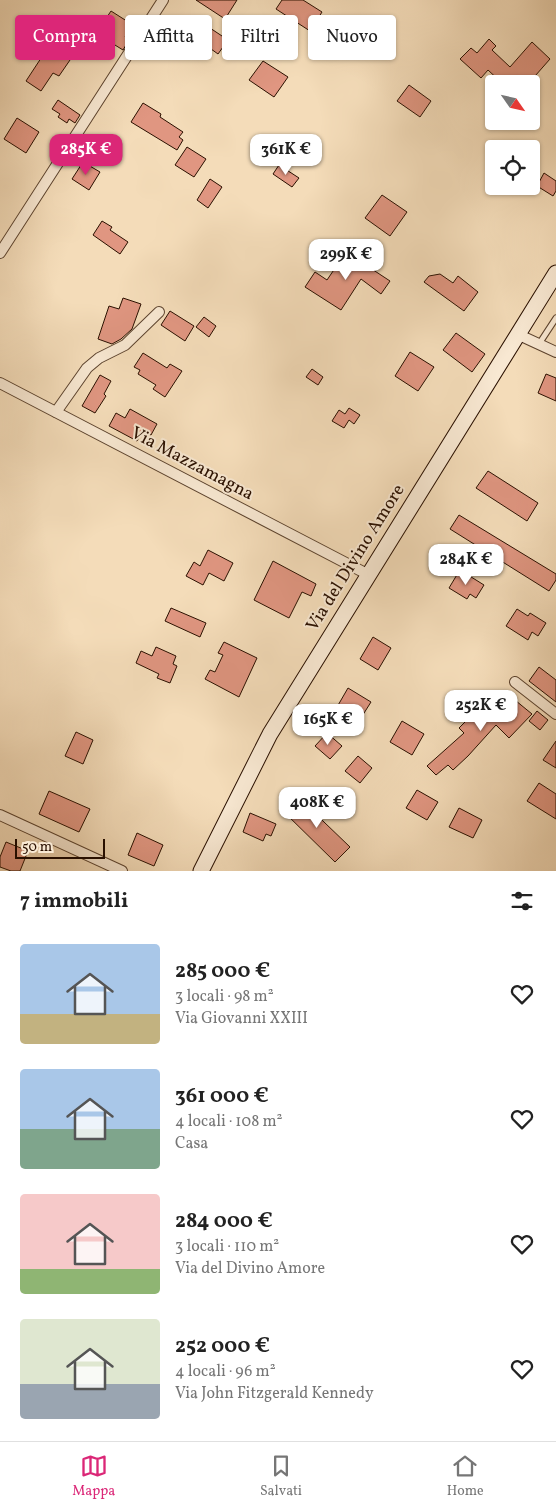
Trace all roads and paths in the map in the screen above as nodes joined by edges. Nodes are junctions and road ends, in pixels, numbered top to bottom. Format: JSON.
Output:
{"nodes":[{"id":1,"x":163,"y":0,"type":"edge"},
{"id":2,"x":0,"y":253,"type":"edge"},
{"id":3,"x":556,"y":272,"type":"edge"},
{"id":4,"x":160,"y":312,"type":"dead end"},
{"id":5,"x":556,"y":318,"type":"edge"},
{"id":6,"x":517,"y":334,"type":"junction"},
{"id":7,"x":539,"y":344,"type":"junction"},
{"id":8,"x":556,"y":352,"type":"edge"},
{"id":9,"x":0,"y":383,"type":"edge"},
{"id":10,"x":56,"y":412,"type":"junction"},
{"id":11,"x":368,"y":575,"type":"junction"},
{"id":12,"x":515,"y":682,"type":"dead end"},
{"id":13,"x":556,"y":714,"type":"edge"},
{"id":14,"x":0,"y":815,"type":"edge"},
{"id":15,"x":122,"y":871,"type":"edge"},
{"id":16,"x":201,"y":871,"type":"edge"}],
"edges":[{"from":1,"to":2,"type":"street"},
{"from":3,"to":6,"type":"main road","name":"Via del Divino Amore"},
{"from":4,"to":10,"type":"street"},
{"from":5,"to":7,"type":"lane"},
{"from":6,"to":7,"type":"street"},
{"from":6,"to":11,"type":"main road","name":"Via del Divino Amore"},
{"from":7,"to":8,"type":"street"},
{"from":9,"to":10,"type":"street","name":"Via Mazzamagna"},
{"from":10,"to":11,"type":"street","name":"Via Mazzamagna"},
{"from":11,"to":16,"type":"main road","name":"Via del Divino Amore"},
{"from":12,"to":13,"type":"street"},
{"from":14,"to":15,"type":"street"}]}
